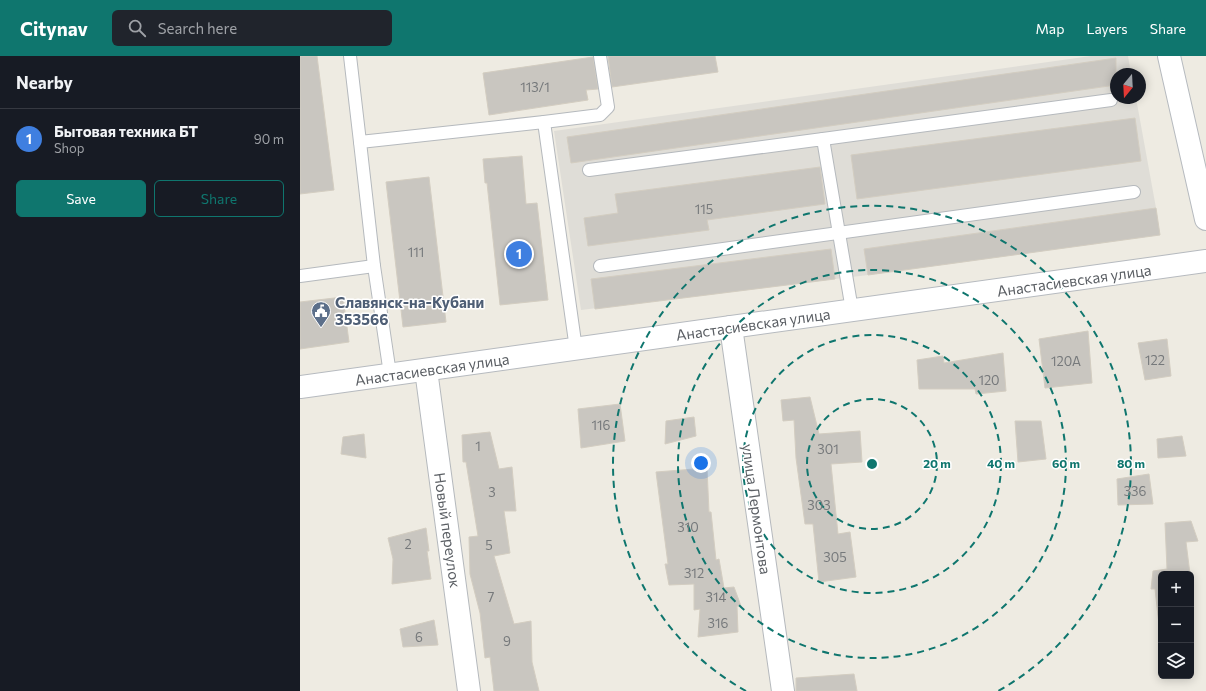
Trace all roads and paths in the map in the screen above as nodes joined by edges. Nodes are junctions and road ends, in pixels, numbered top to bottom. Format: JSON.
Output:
{"nodes":[{"id":1,"x":350,"y":56,"type":"edge"},
{"id":2,"x":600,"y":56,"type":"edge"},
{"id":3,"x":1169,"y":56,"type":"edge"},
{"id":4,"x":1110,"y":100,"type":"edge"},
{"id":5,"x":544,"y":122,"type":"junction"},
{"id":6,"x":823,"y":139,"type":"junction"},
{"id":7,"x":360,"y":142,"type":"junction"},
{"id":8,"x":589,"y":170,"type":"dead end"},
{"id":9,"x":1134,"y":192,"type":"dead end"},
{"id":10,"x":1206,"y":220,"type":"edge"},
{"id":11,"x":839,"y":233,"type":"junction"},
{"id":12,"x":1206,"y":261,"type":"edge"},
{"id":13,"x":374,"y":266,"type":"junction"},
{"id":14,"x":600,"y":266,"type":"dead end"},
{"id":15,"x":300,"y":276,"type":"edge"},
{"id":16,"x":852,"y":310,"type":"junction"},
{"id":17,"x":731,"y":327,"type":"junction"},
{"id":18,"x":576,"y":349,"type":"junction"},
{"id":19,"x":426,"y":370,"type":"junction"},
{"id":20,"x":390,"y":374,"type":"junction"},
{"id":21,"x":300,"y":387,"type":"edge"},
{"id":22,"x":469,"y":691,"type":"edge"},
{"id":23,"x":783,"y":691,"type":"edge"}],
"edges":[{"from":1,"to":7,"type":"lane"},
{"from":2,"to":5,"type":"lane"},
{"from":3,"to":10,"type":"street"},
{"from":4,"to":6,"type":"lane"},
{"from":5,"to":7,"type":"lane"},
{"from":5,"to":18,"type":"lane"},
{"from":6,"to":8,"type":"lane"},
{"from":6,"to":11,"type":"lane"},
{"from":7,"to":13,"type":"lane"},
{"from":9,"to":11,"type":"lane"},
{"from":11,"to":14,"type":"lane"},
{"from":11,"to":16,"type":"lane"},
{"from":12,"to":16,"type":"street","name":"Анастасиевская улица"},
{"from":13,"to":15,"type":"lane"},
{"from":13,"to":20,"type":"lane"},
{"from":16,"to":17,"type":"street","name":"Анастасиевская улица"},
{"from":17,"to":18,"type":"street","name":"Анастасиевская улица"},
{"from":17,"to":23,"type":"street","name":"улица Лермонтова"},
{"from":18,"to":19,"type":"street","name":"Анастасиевская улица"},
{"from":19,"to":20,"type":"street","name":"Анастасиевская улица"},
{"from":19,"to":22,"type":"street","name":"Новый переулок"},
{"from":20,"to":21,"type":"street","name":"Анастасиевская улица"}]}
